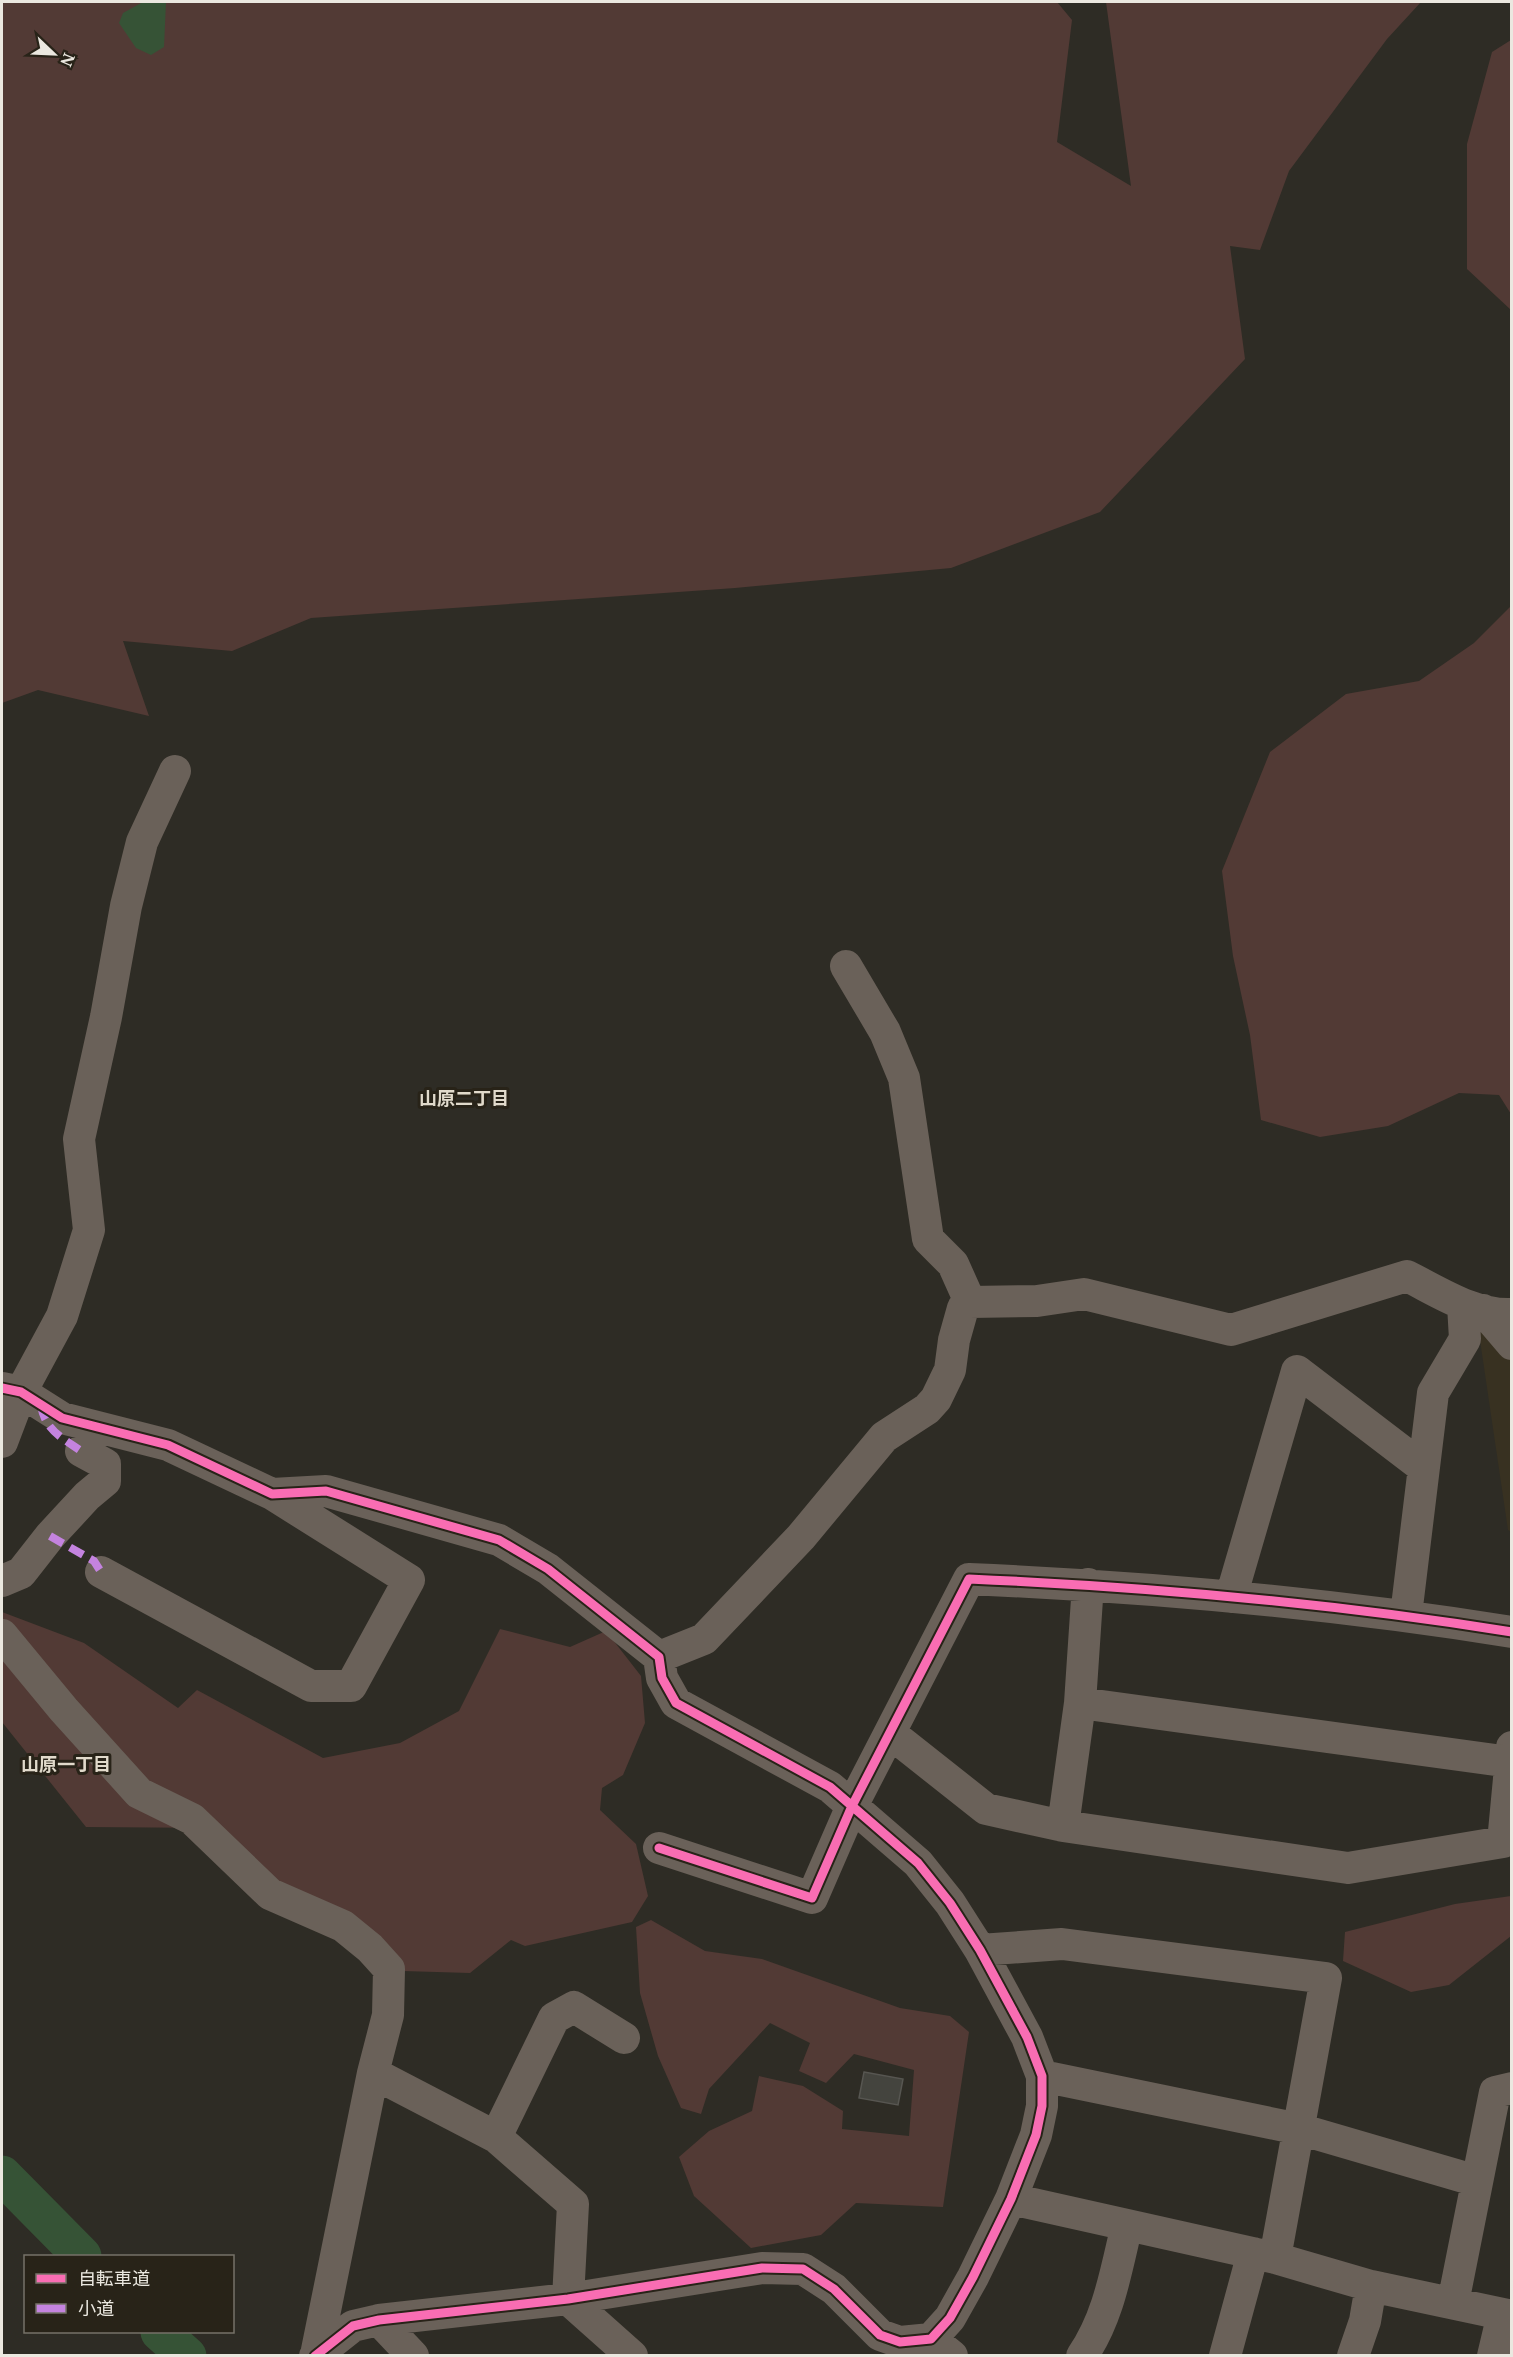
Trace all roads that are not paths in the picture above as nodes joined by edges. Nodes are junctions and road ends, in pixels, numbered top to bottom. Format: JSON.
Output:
{"nodes":[{"id":1,"x":175,"y":771,"type":"dead end"},
{"id":2,"x":846,"y":966,"type":"dead end"},
{"id":3,"x":970,"y":1302,"type":"junction"},
{"id":4,"x":1486,"y":1309,"type":"edge"},
{"id":5,"x":1512,"y":1344,"type":"edge"},
{"id":6,"x":11,"y":1390,"type":"edge"},
{"id":7,"x":2,"y":1442,"type":"edge"},
{"id":8,"x":81,"y":1451,"type":"dead end"},
{"id":9,"x":1424,"y":1468,"type":"junction"},
{"id":10,"x":272,"y":1494,"type":"junction"},
{"id":11,"x":101,"y":1572,"type":"dead end"},
{"id":12,"x":2,"y":1581,"type":"edge"},
{"id":13,"x":1088,"y":1584,"type":"junction"},
{"id":14,"x":1231,"y":1597,"type":"junction"},
{"id":15,"x":1406,"y":1615,"type":"junction"},
{"id":16,"x":1512,"y":1632,"type":"edge"},
{"id":17,"x":2,"y":1635,"type":"edge"},
{"id":18,"x":659,"y":1657,"type":"junction"},
{"id":19,"x":1080,"y":1703,"type":"junction"},
{"id":20,"x":890,"y":1733,"type":"junction"},
{"id":21,"x":1511,"y":1754,"type":"edge"},
{"id":22,"x":852,"y":1806,"type":"junction"},
{"id":23,"x":1063,"y":1826,"type":"junction"},
{"id":24,"x":659,"y":1848,"type":"dead end"},
{"id":25,"x":980,"y":1950,"type":"junction"},
{"id":26,"x":624,"y":2038,"type":"dead end"},
{"id":27,"x":373,"y":2073,"type":"junction"},
{"id":28,"x":1042,"y":2076,"type":"junction"},
{"id":29,"x":1512,"y":2088,"type":"edge"},
{"id":30,"x":1299,"y":2129,"type":"junction"},
{"id":31,"x":496,"y":2137,"type":"junction"},
{"id":32,"x":1477,"y":2181,"type":"junction"},
{"id":33,"x":1011,"y":2199,"type":"junction"},
{"id":34,"x":1127,"y":2225,"type":"junction"},
{"id":35,"x":1264,"y":2255,"type":"junction"},
{"id":36,"x":1371,"y":2286,"type":"junction"},
{"id":37,"x":567,"y":2299,"type":"junction"},
{"id":38,"x":1453,"y":2303,"type":"junction"},
{"id":39,"x":1507,"y":2315,"type":"edge"},
{"id":40,"x":379,"y":2320,"type":"junction"},
{"id":41,"x":941,"y":2347,"type":"edge"},
{"id":42,"x":316,"y":2355,"type":"edge"},
{"id":43,"x":413,"y":2355,"type":"edge"},
{"id":44,"x":632,"y":2355,"type":"edge"},
{"id":45,"x":1082,"y":2355,"type":"edge"},
{"id":46,"x":1225,"y":2355,"type":"edge"},
{"id":47,"x":1353,"y":2355,"type":"edge"},
{"id":48,"x":1493,"y":2355,"type":"edge"}],
"edges":[{"from":1,"to":6,"type":"street"},
{"from":2,"to":3,"type":"street"},
{"from":3,"to":4,"type":"street"},
{"from":3,"to":18,"type":"street"},
{"from":4,"to":5,"type":"street"},
{"from":4,"to":9,"type":"street"},
{"from":6,"to":7,"type":"street"},
{"from":6,"to":10,"type":"street"},
{"from":8,"to":12,"type":"street"},
{"from":9,"to":14,"type":"street"},
{"from":9,"to":15,"type":"street"},
{"from":10,"to":11,"type":"street"},
{"from":10,"to":18,"type":"street"},
{"from":13,"to":14,"type":"street"},
{"from":13,"to":19,"type":"street"},
{"from":13,"to":20,"type":"street"},
{"from":14,"to":15,"type":"street"},
{"from":15,"to":16,"type":"street"},
{"from":17,"to":27,"type":"street"},
{"from":18,"to":22,"type":"street"},
{"from":19,"to":21,"type":"street"},
{"from":19,"to":23,"type":"street"},
{"from":20,"to":22,"type":"street"},
{"from":20,"to":23,"type":"street"},
{"from":21,"to":23,"type":"street"},
{"from":22,"to":24,"type":"street"},
{"from":22,"to":25,"type":"street"},
{"from":25,"to":28,"type":"street"},
{"from":25,"to":30,"type":"street"},
{"from":26,"to":31,"type":"street"},
{"from":27,"to":31,"type":"street"},
{"from":27,"to":42,"type":"street"},
{"from":28,"to":30,"type":"street"},
{"from":28,"to":33,"type":"street"},
{"from":29,"to":32,"type":"street"},
{"from":30,"to":32,"type":"street"},
{"from":30,"to":35,"type":"street"},
{"from":31,"to":37,"type":"street"},
{"from":32,"to":38,"type":"street"},
{"from":33,"to":34,"type":"street"},
{"from":33,"to":41,"type":"street"},
{"from":34,"to":35,"type":"street"},
{"from":34,"to":45,"type":"street"},
{"from":35,"to":36,"type":"street"},
{"from":35,"to":46,"type":"street"},
{"from":36,"to":38,"type":"street"},
{"from":36,"to":47,"type":"street"},
{"from":37,"to":40,"type":"street"},
{"from":37,"to":41,"type":"street"},
{"from":37,"to":44,"type":"street"},
{"from":38,"to":39,"type":"street"},
{"from":39,"to":48,"type":"street"},
{"from":40,"to":42,"type":"street"},
{"from":40,"to":43,"type":"street"}]}
